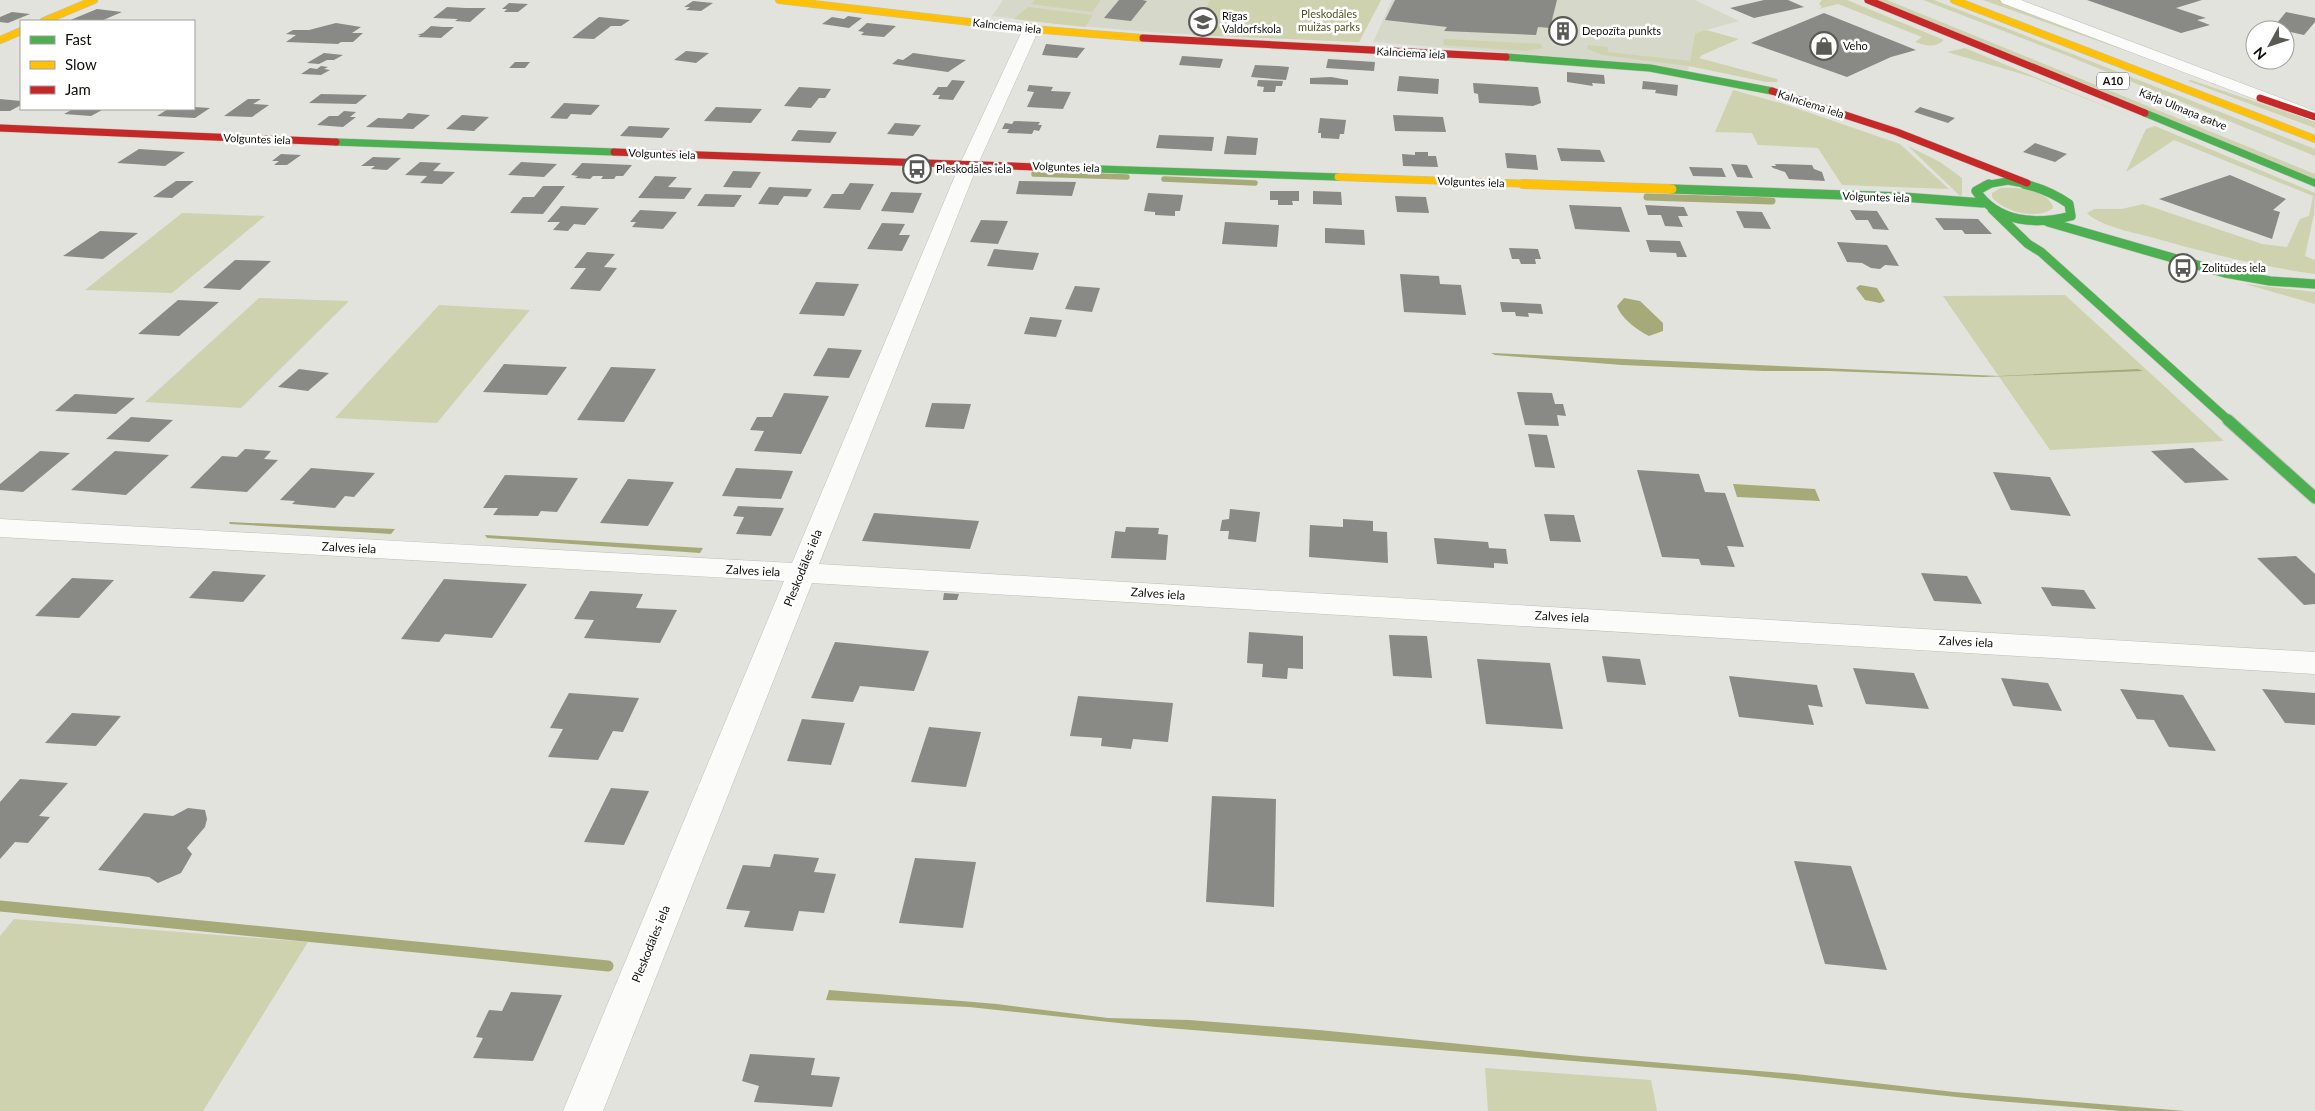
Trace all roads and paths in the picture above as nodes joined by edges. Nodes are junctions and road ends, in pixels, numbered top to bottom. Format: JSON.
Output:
{"nodes":[{"id":1,"x":94,"y":0,"type":"edge"},
{"id":2,"x":779,"y":0,"type":"edge"},
{"id":3,"x":1868,"y":0,"type":"edge"},
{"id":4,"x":1954,"y":0,"type":"edge"},
{"id":5,"x":1965,"y":0,"type":"edge"},
{"id":6,"x":2008,"y":0,"type":"edge"},
{"id":7,"x":46,"y":20,"type":"edge"},
{"id":8,"x":1030,"y":29,"type":"junction"},
{"id":9,"x":20,"y":31,"type":"edge"},
{"id":10,"x":0,"y":40,"type":"edge"},
{"id":11,"x":2315,"y":117,"type":"edge"},
{"id":12,"x":0,"y":128,"type":"edge"},
{"id":13,"x":1897,"y":132,"type":"junction"},
{"id":14,"x":2315,"y":139,"type":"edge"},
{"id":15,"x":969,"y":164,"type":"junction"},
{"id":16,"x":1947,"y":164,"type":"dead end"},
{"id":17,"x":2027,"y":183,"type":"junction"},
{"id":18,"x":2315,"y":183,"type":"edge"},
{"id":19,"x":1987,"y":206,"type":"junction"},
{"id":20,"x":2071,"y":216,"type":"junction"},
{"id":21,"x":2045,"y":222,"type":"junction"},
{"id":22,"x":2041,"y":252,"type":"junction"},
{"id":23,"x":2310,"y":284,"type":"edge"},
{"id":24,"x":2315,"y":498,"type":"edge"},
{"id":25,"x":0,"y":528,"type":"edge"},
{"id":26,"x":800,"y":574,"type":"junction"},
{"id":27,"x":2315,"y":663,"type":"edge"},
{"id":28,"x":583,"y":1111,"type":"edge"}],
"edges":[{"from":1,"to":7,"type":"main road"},
{"from":2,"to":8,"type":"main road","name":"Kalnciema iela"},
{"from":3,"to":18,"type":"main road"},
{"from":4,"to":14,"type":"main road","name":"Kārļa Ulmaņa gatve","number":"A10"},
{"from":5,"to":11,"type":"main road"},
{"from":6,"to":11,"type":"street"},
{"from":8,"to":13,"type":"main road","name":"Kalnciema iela"},
{"from":8,"to":15,"type":"street","name":"Pleskodāles iela"},
{"from":9,"to":10,"type":"main road"},
{"from":12,"to":15,"type":"main road","name":"Volguntes iela"},
{"from":13,"to":16,"type":"main road"},
{"from":13,"to":17,"type":"main road","name":"Kalnciema iela"},
{"from":15,"to":19,"type":"main road","name":"Volguntes iela"},
{"from":15,"to":26,"type":"street","name":"Pleskodāles iela"},
{"from":17,"to":19,"type":"main road"},
{"from":17,"to":20,"type":"main road"},
{"from":19,"to":21,"type":"main road","name":"Volguntes iela"},
{"from":19,"to":22,"type":"main road"},
{"from":20,"to":21,"type":"main road"},
{"from":20,"to":23,"type":"main road"},
{"from":21,"to":22,"type":"main road"},
{"from":21,"to":23,"type":"main road"},
{"from":22,"to":24,"type":"main road"},
{"from":25,"to":26,"type":"street","name":"Zalves iela"},
{"from":26,"to":27,"type":"street","name":"Zalves iela"},
{"from":26,"to":28,"type":"street","name":"Pleskodāles iela"}]}
